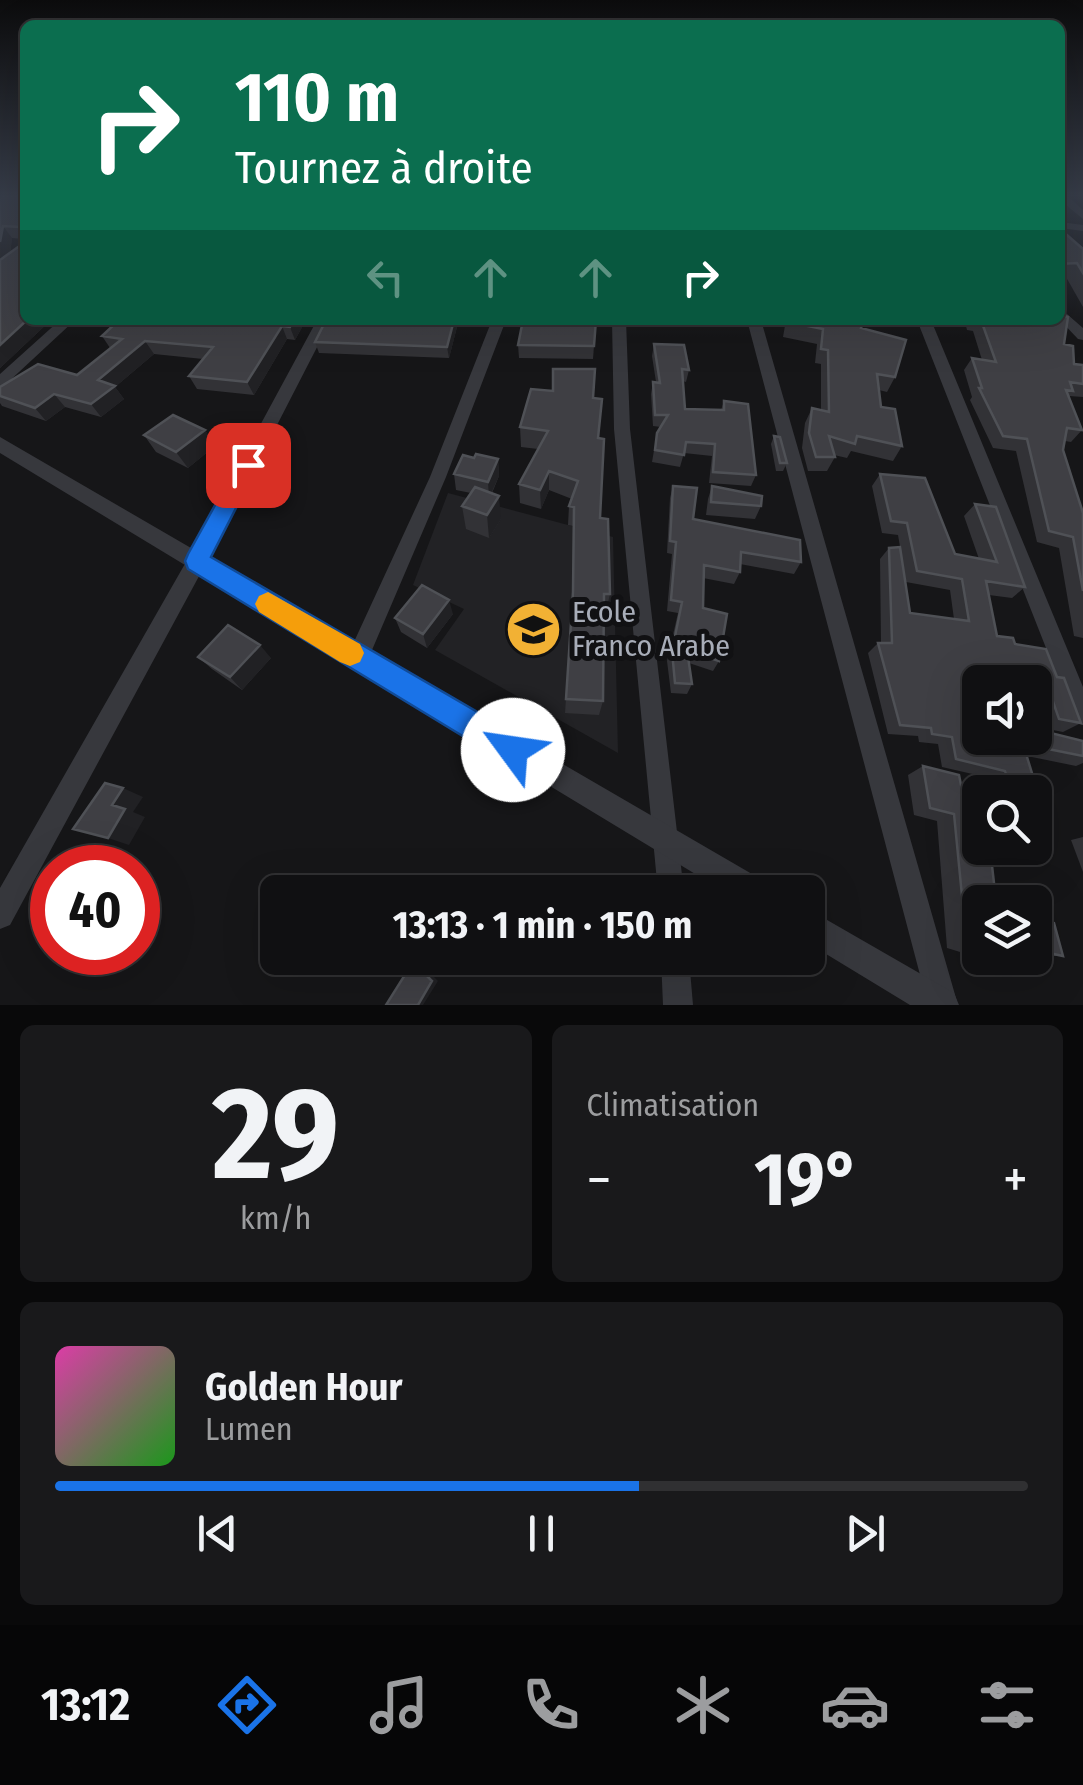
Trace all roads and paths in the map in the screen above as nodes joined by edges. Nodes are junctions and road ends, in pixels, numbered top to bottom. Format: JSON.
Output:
{"nodes":[{"id":1,"x":1065,"y":317,"type":"edge"},
{"id":2,"x":63,"y":325,"type":"edge"},
{"id":3,"x":321,"y":325,"type":"edge"},
{"id":4,"x":497,"y":325,"type":"edge"},
{"id":5,"x":619,"y":325,"type":"edge"},
{"id":6,"x":755,"y":325,"type":"edge"},
{"id":7,"x":926,"y":325,"type":"edge"},
{"id":8,"x":1083,"y":336,"type":"edge"},
{"id":9,"x":0,"y":382,"type":"edge"},
{"id":10,"x":0,"y":444,"type":"edge"},
{"id":11,"x":197,"y":561,"type":"junction"},
{"id":12,"x":358,"y":658,"type":"junction"},
{"id":13,"x":1083,"y":714,"type":"edge"},
{"id":14,"x":667,"y":842,"type":"junction"},
{"id":15,"x":670,"y":875,"type":"edge"},
{"id":16,"x":724,"y":875,"type":"edge"},
{"id":17,"x":0,"y":915,"type":"edge"},
{"id":18,"x":825,"y":935,"type":"edge"},
{"id":19,"x":676,"y":975,"type":"edge"},
{"id":20,"x":678,"y":1005,"type":"edge"},
{"id":21,"x":942,"y":1005,"type":"edge"}],
"edges":[{"from":1,"to":8,"type":"street"},
{"from":2,"to":9,"type":"street"},
{"from":3,"to":11,"type":"street"},
{"from":4,"to":12,"type":"street"},
{"from":5,"to":14,"type":"street"},
{"from":6,"to":21,"type":"street"},
{"from":7,"to":13,"type":"street"},
{"from":10,"to":11,"type":"street"},
{"from":11,"to":12,"type":"street"},
{"from":11,"to":17,"type":"street"},
{"from":12,"to":14,"type":"street"},
{"from":14,"to":15,"type":"street"},
{"from":14,"to":16,"type":"street"},
{"from":18,"to":21,"type":"street"},
{"from":19,"to":20,"type":"street"}]}
